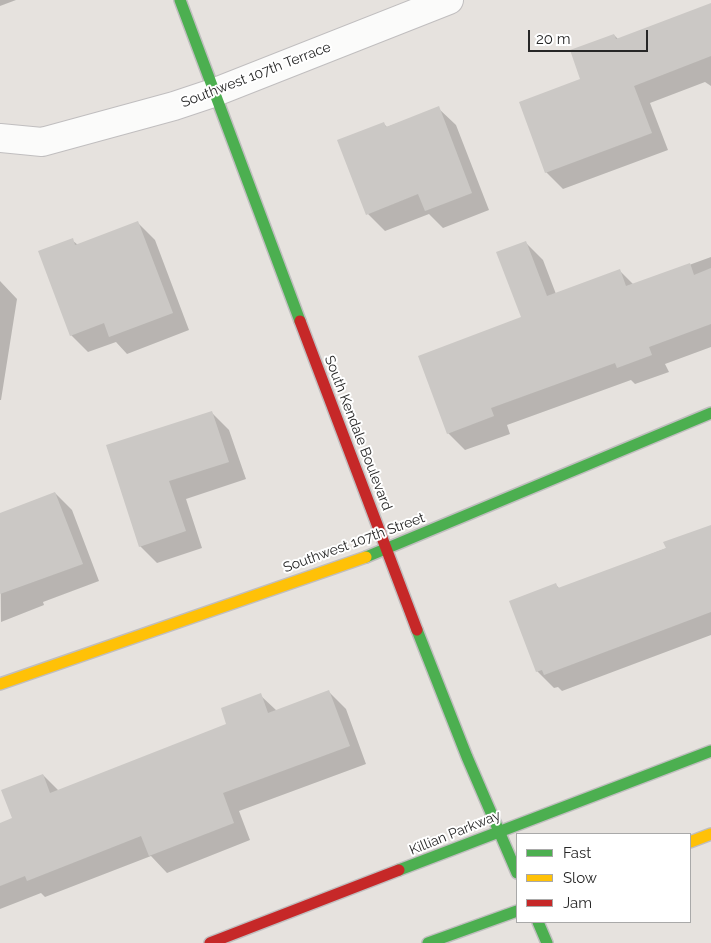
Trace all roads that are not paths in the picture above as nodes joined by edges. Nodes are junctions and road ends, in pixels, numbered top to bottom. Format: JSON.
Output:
{"nodes":[{"id":1,"x":180,"y":0,"type":"edge"},
{"id":2,"x":449,"y":0,"type":"edge"},
{"id":3,"x":213,"y":93,"type":"junction"},
{"id":4,"x":0,"y":138,"type":"edge"},
{"id":5,"x":711,"y":413,"type":"edge"},
{"id":6,"x":386,"y":550,"type":"junction"},
{"id":7,"x":0,"y":684,"type":"edge"},
{"id":8,"x":711,"y":751,"type":"edge"},
{"id":9,"x":498,"y":831,"type":"junction"},
{"id":10,"x":711,"y":834,"type":"edge"},
{"id":11,"x":691,"y":842,"type":"edge"},
{"id":12,"x":516,"y":871,"type":"edge"},
{"id":13,"x":516,"y":911,"type":"edge"},
{"id":14,"x":538,"y":923,"type":"edge"},
{"id":15,"x":210,"y":943,"type":"edge"},
{"id":16,"x":428,"y":943,"type":"edge"},
{"id":17,"x":547,"y":943,"type":"edge"}],
"edges":[{"from":1,"to":3,"type":"street","name":"South Kendale Boulevard"},
{"from":2,"to":3,"type":"street","name":"Southwest 107th Terrace"},
{"from":3,"to":4,"type":"street","name":"Southwest 107th Terrace"},
{"from":3,"to":6,"type":"street","name":"South Kendale Boulevard"},
{"from":5,"to":6,"type":"street","name":"Southwest 107th Street"},
{"from":6,"to":7,"type":"street","name":"Southwest 107th Street"},
{"from":6,"to":9,"type":"street","name":"South Kendale Boulevard"},
{"from":8,"to":9,"type":"street","name":"Killian Parkway"},
{"from":9,"to":12,"type":"street","name":"South Kendale Boulevard"},
{"from":9,"to":15,"type":"street","name":"Killian Parkway"},
{"from":10,"to":11,"type":"street"},
{"from":13,"to":16,"type":"street"},
{"from":14,"to":17,"type":"street"}]}
